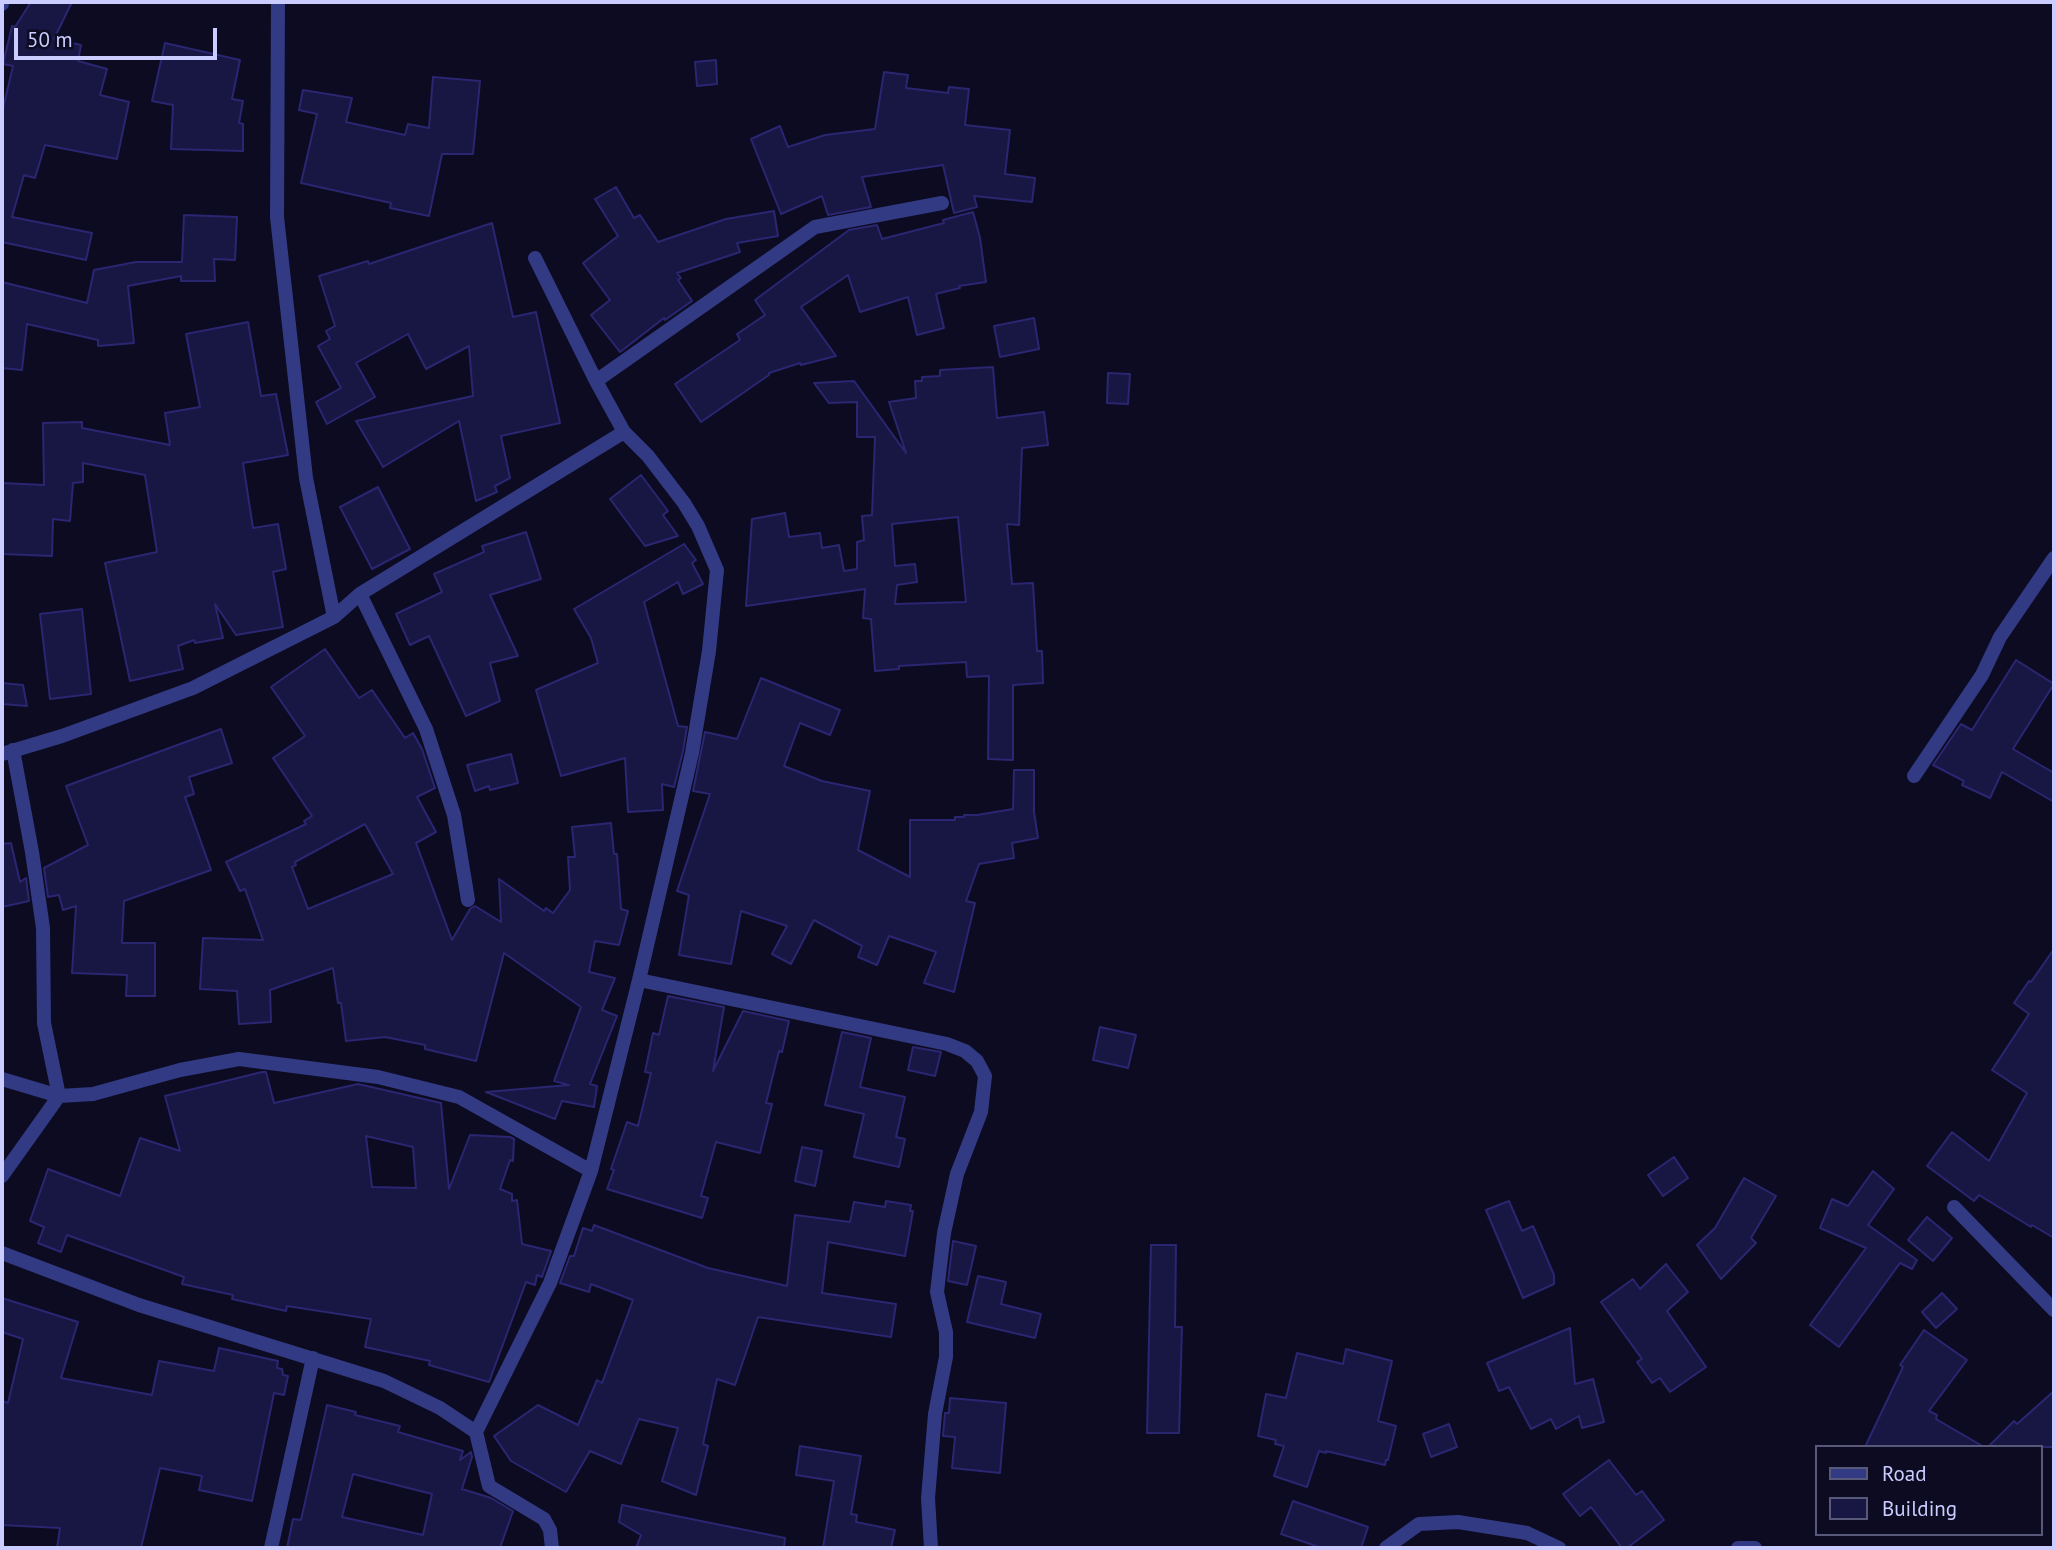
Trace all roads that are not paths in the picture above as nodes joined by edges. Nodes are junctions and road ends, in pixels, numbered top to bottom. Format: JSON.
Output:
{"nodes":[{"id":1,"x":278,"y":2,"type":"edge"},
{"id":2,"x":942,"y":203,"type":"dead end"},
{"id":3,"x":535,"y":258,"type":"dead end"},
{"id":4,"x":596,"y":381,"type":"junction"},
{"id":5,"x":624,"y":432,"type":"junction"},
{"id":6,"x":2054,"y":558,"type":"edge"},
{"id":7,"x":360,"y":594,"type":"junction"},
{"id":8,"x":334,"y":617,"type":"junction"},
{"id":9,"x":7,"y":752,"type":"edge"},
{"id":10,"x":1914,"y":776,"type":"dead end"},
{"id":11,"x":468,"y":900,"type":"dead end"},
{"id":12,"x":639,"y":979,"type":"junction"},
{"id":13,"x":2,"y":1079,"type":"edge"},
{"id":14,"x":59,"y":1096,"type":"junction"},
{"id":15,"x":591,"y":1171,"type":"junction"},
{"id":16,"x":2,"y":1176,"type":"edge"},
{"id":17,"x":1954,"y":1207,"type":"dead end"},
{"id":18,"x":2,"y":1252,"type":"edge"},
{"id":19,"x":2054,"y":1310,"type":"edge"},
{"id":20,"x":313,"y":1358,"type":"junction"},
{"id":21,"x":476,"y":1433,"type":"junction"},
{"id":22,"x":271,"y":1548,"type":"edge"},
{"id":23,"x":552,"y":1548,"type":"edge"},
{"id":24,"x":931,"y":1548,"type":"edge"},
{"id":25,"x":1386,"y":1548,"type":"edge"},
{"id":26,"x":1559,"y":1548,"type":"edge"},
{"id":27,"x":1738,"y":1548,"type":"edge"},
{"id":28,"x":1755,"y":1548,"type":"edge"}],
"edges":[{"from":1,"to":8,"type":"street"},
{"from":2,"to":4,"type":"street"},
{"from":3,"to":4,"type":"street"},
{"from":4,"to":5,"type":"street"},
{"from":5,"to":7,"type":"street"},
{"from":5,"to":12,"type":"street"},
{"from":6,"to":10,"type":"street"},
{"from":7,"to":8,"type":"street"},
{"from":7,"to":11,"type":"street"},
{"from":8,"to":9,"type":"street"},
{"from":9,"to":14,"type":"street"},
{"from":12,"to":15,"type":"street"},
{"from":12,"to":24,"type":"street"},
{"from":13,"to":14,"type":"street"},
{"from":14,"to":15,"type":"street"},
{"from":14,"to":16,"type":"street"},
{"from":15,"to":21,"type":"street"},
{"from":17,"to":19,"type":"street"},
{"from":18,"to":20,"type":"street"},
{"from":20,"to":21,"type":"street"},
{"from":20,"to":22,"type":"street"},
{"from":21,"to":23,"type":"street"},
{"from":25,"to":26,"type":"street"},
{"from":27,"to":28,"type":"street"}]}
